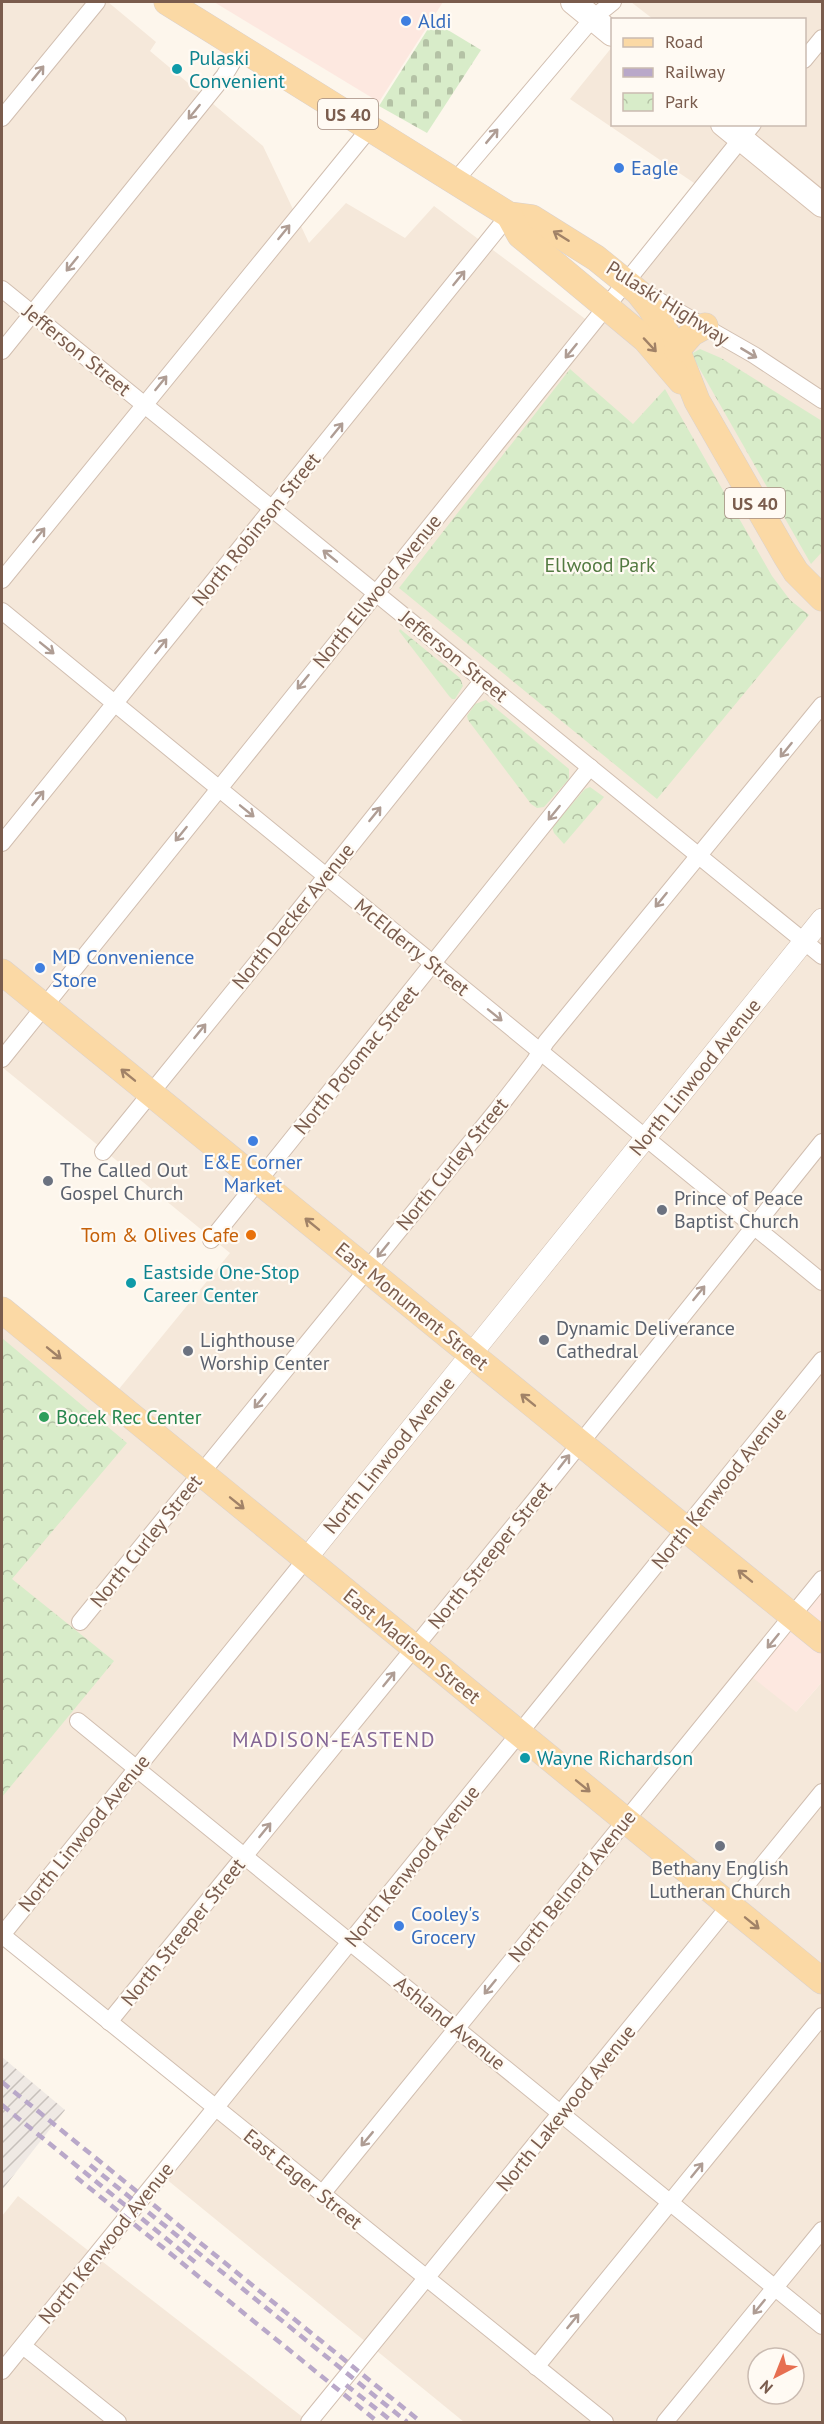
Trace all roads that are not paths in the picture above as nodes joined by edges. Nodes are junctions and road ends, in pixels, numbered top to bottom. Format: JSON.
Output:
{"nodes":[{"id":1,"x":97,"y":2,"type":"edge"},
{"id":2,"x":167,"y":2,"type":"edge"},
{"id":3,"x":573,"y":2,"type":"edge"},
{"id":4,"x":613,"y":2,"type":"edge"},
{"id":5,"x":593,"y":18,"type":"junction"},
{"id":6,"x":611,"y":33,"type":"edge"},
{"id":7,"x":822,"y":38,"type":"edge"},
{"id":8,"x":241,"y":48,"type":"junction"},
{"id":9,"x":806,"y":58,"type":"edge"},
{"id":10,"x":2,"y":118,"type":"edge"},
{"id":11,"x":370,"y":128,"type":"junction"},
{"id":12,"x":739,"y":129,"type":"edge"},
{"id":13,"x":455,"y":181,"type":"junction"},
{"id":14,"x":822,"y":205,"type":"edge"},
{"id":15,"x":509,"y":215,"type":"junction"},
{"id":16,"x":551,"y":259,"type":"junction"},
{"id":17,"x":626,"y":282,"type":"junction"},
{"id":18,"x":2,"y":289,"type":"edge"},
{"id":19,"x":607,"y":305,"type":"junction"},
{"id":20,"x":32,"y":313,"type":"junction"},
{"id":21,"x":705,"y":326,"type":"junction"},
{"id":22,"x":677,"y":350,"type":"junction"},
{"id":23,"x":2,"y":351,"type":"edge"},
{"id":24,"x":822,"y":400,"type":"edge"},
{"id":25,"x":697,"y":401,"type":"junction"},
{"id":26,"x":144,"y":404,"type":"junction"},
{"id":27,"x":273,"y":509,"type":"junction"},
{"id":28,"x":2,"y":580,"type":"edge"},
{"id":29,"x":375,"y":592,"type":"junction"},
{"id":30,"x":822,"y":598,"type":"edge"},
{"id":31,"x":2,"y":611,"type":"edge"},
{"id":32,"x":483,"y":680,"type":"junction"},
{"id":33,"x":114,"y":703,"type":"junction"},
{"id":34,"x":822,"y":705,"type":"edge"},
{"id":35,"x":590,"y":767,"type":"junction"},
{"id":36,"x":218,"y":789,"type":"junction"},
{"id":37,"x":2,"y":843,"type":"edge"},
{"id":38,"x":699,"y":855,"type":"junction"},
{"id":39,"x":325,"y":875,"type":"junction"},
{"id":40,"x":822,"y":919,"type":"edge"},
{"id":41,"x":804,"y":942,"type":"junction"},
{"id":42,"x":822,"y":956,"type":"edge"},
{"id":43,"x":433,"y":964,"type":"junction"},
{"id":44,"x":2,"y":972,"type":"edge"},
{"id":45,"x":44,"y":1007,"type":"junction"},
{"id":46,"x":539,"y":1050,"type":"junction"},
{"id":47,"x":2,"y":1059,"type":"edge"},
{"id":48,"x":150,"y":1093,"type":"junction"},
{"id":49,"x":646,"y":1137,"type":"junction"},
{"id":50,"x":822,"y":1142,"type":"edge"},
{"id":51,"x":103,"y":1152,"type":"dead end"},
{"id":52,"x":259,"y":1181,"type":"junction"},
{"id":53,"x":754,"y":1225,"type":"junction"},
{"id":54,"x":211,"y":1240,"type":"dead end"},
{"id":55,"x":367,"y":1269,"type":"junction"},
{"id":56,"x":822,"y":1282,"type":"edge"},
{"id":57,"x":2,"y":1310,"type":"edge"},
{"id":58,"x":471,"y":1354,"type":"junction"},
{"id":59,"x":822,"y":1360,"type":"edge"},
{"id":60,"x":580,"y":1442,"type":"junction"},
{"id":61,"x":201,"y":1474,"type":"junction"},
{"id":62,"x":686,"y":1528,"type":"junction"},
{"id":63,"x":306,"y":1559,"type":"junction"},
{"id":64,"x":822,"y":1579,"type":"edge"},
{"id":65,"x":793,"y":1616,"type":"junction"},
{"id":66,"x":80,"y":1622,"type":"dead end"},
{"id":67,"x":822,"y":1640,"type":"edge"},
{"id":68,"x":414,"y":1648,"type":"junction"},
{"id":69,"x":78,"y":1721,"type":"dead end"},
{"id":70,"x":520,"y":1734,"type":"junction"},
{"id":71,"x":136,"y":1768,"type":"junction"},
{"id":72,"x":822,"y":1792,"type":"edge"},
{"id":73,"x":626,"y":1820,"type":"junction"},
{"id":74,"x":244,"y":1856,"type":"junction"},
{"id":75,"x":730,"y":1905,"type":"junction"},
{"id":76,"x":2,"y":1935,"type":"edge"},
{"id":77,"x":350,"y":1942,"type":"junction"},
{"id":78,"x":822,"y":1980,"type":"edge"},
{"id":79,"x":822,"y":2016,"type":"edge"},
{"id":80,"x":109,"y":2022,"type":"junction"},
{"id":81,"x":457,"y":2029,"type":"junction"},
{"id":82,"x":216,"y":2108,"type":"junction"},
{"id":83,"x":561,"y":2113,"type":"junction"},
{"id":84,"x":322,"y":2194,"type":"junction"},
{"id":85,"x":670,"y":2202,"type":"junction"},
{"id":86,"x":822,"y":2230,"type":"edge"},
{"id":87,"x":427,"y":2278,"type":"junction"},
{"id":88,"x":775,"y":2288,"type":"junction"},
{"id":89,"x":822,"y":2326,"type":"edge"},
{"id":90,"x":23,"y":2346,"type":"junction"},
{"id":91,"x":536,"y":2367,"type":"junction"},
{"id":92,"x":2,"y":2371,"type":"edge"},
{"id":93,"x":118,"y":2422,"type":"edge"},
{"id":94,"x":309,"y":2422,"type":"edge"},
{"id":95,"x":605,"y":2422,"type":"edge"},
{"id":96,"x":665,"y":2422,"type":"edge"}],
"edges":[{"from":10,"to":1,"type":"street","one_way":true},
{"from":2,"to":8,"type":"main road","name":"Pulaski Highway","number":"US 40"},
{"from":3,"to":5,"type":"main road"},
{"from":4,"to":5,"type":"street"},
{"from":5,"to":6,"type":"main road"},
{"from":13,"to":5,"type":"street","one_way":true},
{"from":7,"to":9,"type":"street"},
{"from":8,"to":11,"type":"main road","name":"Pulaski Highway","number":"US 40"},
{"from":8,"to":20,"type":"street","one_way":true},
{"from":11,"to":13,"type":"main road","name":"Pulaski Highway","number":"US 40"},
{"from":26,"to":11,"type":"street","one_way":true},
{"from":12,"to":14,"type":"main road"},
{"from":12,"to":17,"type":"street","name":"North Ellwood Avenue"},
{"from":13,"to":15,"type":"main road","name":"Pulaski Highway","number":"US 40"},
{"from":15,"to":16,"type":"main road","name":"Pulaski Highway","number":"US 40"},
{"from":17,"to":15,"type":"main road","name":"Pulaski Highway","number":"US 40","one_way":true},
{"from":27,"to":15,"type":"street","name":"North Robinson Street","one_way":true},
{"from":16,"to":17,"type":"main road"},
{"from":16,"to":19,"type":"main road","name":"Pulaski Highway","number":"US 40"},
{"from":17,"to":19,"type":"street","name":"North Ellwood Avenue"},
{"from":17,"to":21,"type":"street","name":"Pulaski Highway"},
{"from":17,"to":22,"type":"main road","number":"US 40"},
{"from":18,"to":20,"type":"street","name":"Jefferson Street"},
{"from":19,"to":25,"type":"main road","number":"US 40","one_way":true},
{"from":19,"to":29,"type":"street","name":"North Ellwood Avenue","one_way":true},
{"from":20,"to":23,"type":"street"},
{"from":20,"to":26,"type":"street","name":"Jefferson Street"},
{"from":21,"to":22,"type":"main road"},
{"from":21,"to":24,"type":"street","name":"Pulaski Highway","one_way":true},
{"from":22,"to":25,"type":"main road","number":"US 40"},
{"from":25,"to":30,"type":"main road","number":"US 40"},
{"from":26,"to":27,"type":"street","name":"Jefferson Street"},
{"from":28,"to":26,"type":"street","one_way":true},
{"from":29,"to":27,"type":"street","name":"Jefferson Street","one_way":true},
{"from":33,"to":27,"type":"street","name":"North Robinson Street","one_way":true},
{"from":29,"to":32,"type":"street","name":"Jefferson Street"},
{"from":29,"to":36,"type":"street","name":"North Ellwood Avenue","one_way":true},
{"from":31,"to":33,"type":"street","name":"McElderry Street","one_way":true},
{"from":32,"to":35,"type":"street","name":"Jefferson Street"},
{"from":39,"to":32,"type":"street","name":"North Decker Avenue","one_way":true},
{"from":33,"to":36,"type":"street","name":"McElderry Street"},
{"from":37,"to":33,"type":"street","name":"North Robinson Street","one_way":true},
{"from":34,"to":38,"type":"street","name":"North Curley Street","one_way":true},
{"from":35,"to":38,"type":"street","name":"Jefferson Street"},
{"from":35,"to":43,"type":"street","name":"North Potomac Street","one_way":true},
{"from":36,"to":39,"type":"street","name":"McElderry Street","one_way":true},
{"from":36,"to":45,"type":"street","name":"North Ellwood Avenue","one_way":true},
{"from":38,"to":41,"type":"street","name":"Jefferson Street"},
{"from":38,"to":46,"type":"street","name":"North Curley Street","one_way":true},
{"from":39,"to":43,"type":"street","name":"McElderry Street"},
{"from":48,"to":39,"type":"street","name":"North Decker Avenue","one_way":true},
{"from":40,"to":41,"type":"street","name":"North Linwood Avenue"},
{"from":41,"to":42,"type":"street","name":"Jefferson Street"},
{"from":41,"to":49,"type":"street","name":"North Linwood Avenue"},
{"from":43,"to":46,"type":"street","name":"McElderry Street","one_way":true},
{"from":43,"to":52,"type":"street","name":"North Potomac Street"},
{"from":44,"to":45,"type":"main road","name":"East Monument Street"},
{"from":45,"to":47,"type":"street","name":"North Ellwood Avenue"},
{"from":48,"to":45,"type":"main road","name":"East Monument Street","one_way":true},
{"from":46,"to":49,"type":"street","name":"McElderry Street"},
{"from":46,"to":55,"type":"street","name":"North Curley Street","one_way":true},
{"from":48,"to":51,"type":"street","name":"North Decker Avenue"},
{"from":48,"to":52,"type":"main road","name":"East Monument Street"},
{"from":49,"to":53,"type":"street","name":"McElderry Street"},
{"from":49,"to":58,"type":"street","name":"North Linwood Avenue"},
{"from":50,"to":53,"type":"street","name":"North Streeper Street"},
{"from":52,"to":54,"type":"street","name":"North Potomac Street"},
{"from":55,"to":52,"type":"main road","name":"East Monument Street","one_way":true},
{"from":53,"to":56,"type":"street","name":"McElderry Street"},
{"from":60,"to":53,"type":"street","name":"North Streeper Street","one_way":true},
{"from":55,"to":58,"type":"main road","name":"East Monument Street"},
{"from":55,"to":61,"type":"street","name":"North Curley Street","one_way":true},
{"from":57,"to":61,"type":"main road","name":"East Madison Street","one_way":true},
{"from":60,"to":58,"type":"main road","name":"East Monument Street","one_way":true},
{"from":58,"to":63,"type":"street","name":"North Linwood Avenue"},
{"from":59,"to":62,"type":"street","name":"North Kenwood Avenue"},
{"from":60,"to":62,"type":"main road","name":"East Monument Street"},
{"from":68,"to":60,"type":"street","name":"North Streeper Street","one_way":true},
{"from":61,"to":63,"type":"main road","name":"East Madison Street","one_way":true},
{"from":61,"to":66,"type":"street","name":"North Curley Street"},
{"from":65,"to":62,"type":"main road","name":"East Monument Street","one_way":true},
{"from":62,"to":70,"type":"street","name":"North Kenwood Avenue"},
{"from":63,"to":68,"type":"main road","name":"East Madison Street"},
{"from":63,"to":71,"type":"street","name":"North Linwood Avenue"},
{"from":64,"to":65,"type":"street","name":"North Belnord Avenue"},
{"from":65,"to":67,"type":"main road","name":"East Monument Street"},
{"from":65,"to":73,"type":"street","name":"North Belnord Avenue","one_way":true},
{"from":68,"to":70,"type":"main road","name":"East Madison Street"},
{"from":74,"to":68,"type":"street","name":"North Streeper Street","one_way":true},
{"from":69,"to":71,"type":"street","name":"Ashland Avenue"},
{"from":70,"to":73,"type":"main road","name":"East Madison Street","one_way":true},
{"from":70,"to":77,"type":"street","name":"North Kenwood Avenue"},
{"from":71,"to":74,"type":"street","name":"Ashland Avenue"},
{"from":71,"to":76,"type":"street","name":"North Linwood Avenue"},
{"from":72,"to":75,"type":"street","name":"North Lakewood Avenue"},
{"from":73,"to":75,"type":"main road","name":"East Madison Street"},
{"from":73,"to":81,"type":"street","name":"North Belnord Avenue","one_way":true},
{"from":74,"to":77,"type":"street","name":"Ashland Avenue"},
{"from":74,"to":80,"type":"street","name":"North Streeper Street"},
{"from":75,"to":78,"type":"main road","name":"East Madison Street","one_way":true},
{"from":75,"to":83,"type":"street","name":"North Lakewood Avenue"},
{"from":76,"to":80,"type":"street","name":"East Eager Street"},
{"from":77,"to":81,"type":"street","name":"Ashland Avenue"},
{"from":77,"to":82,"type":"street","name":"North Kenwood Avenue"},
{"from":85,"to":79,"type":"street","one_way":true},
{"from":80,"to":82,"type":"street","name":"East Eager Street"},
{"from":81,"to":83,"type":"street","name":"Ashland Avenue"},
{"from":81,"to":84,"type":"street","name":"North Belnord Avenue","one_way":true},
{"from":82,"to":84,"type":"street","name":"East Eager Street"},
{"from":82,"to":90,"type":"street","name":"North Kenwood Avenue"},
{"from":83,"to":85,"type":"street","name":"Ashland Avenue"},
{"from":83,"to":87,"type":"street","name":"North Lakewood Avenue"},
{"from":84,"to":87,"type":"street","name":"East Eager Street"},
{"from":85,"to":88,"type":"street","name":"Ashland Avenue"},
{"from":91,"to":85,"type":"street","one_way":true},
{"from":86,"to":88,"type":"street"},
{"from":87,"to":91,"type":"street","name":"East Eager Street"},
{"from":87,"to":94,"type":"street","name":"North Lakewood Avenue"},
{"from":88,"to":89,"type":"street","name":"Ashland Avenue"},
{"from":88,"to":96,"type":"street","one_way":true},
{"from":90,"to":92,"type":"street","name":"North Kenwood Avenue"},
{"from":90,"to":93,"type":"street"},
{"from":91,"to":95,"type":"street","name":"East Eager Street"}]}
